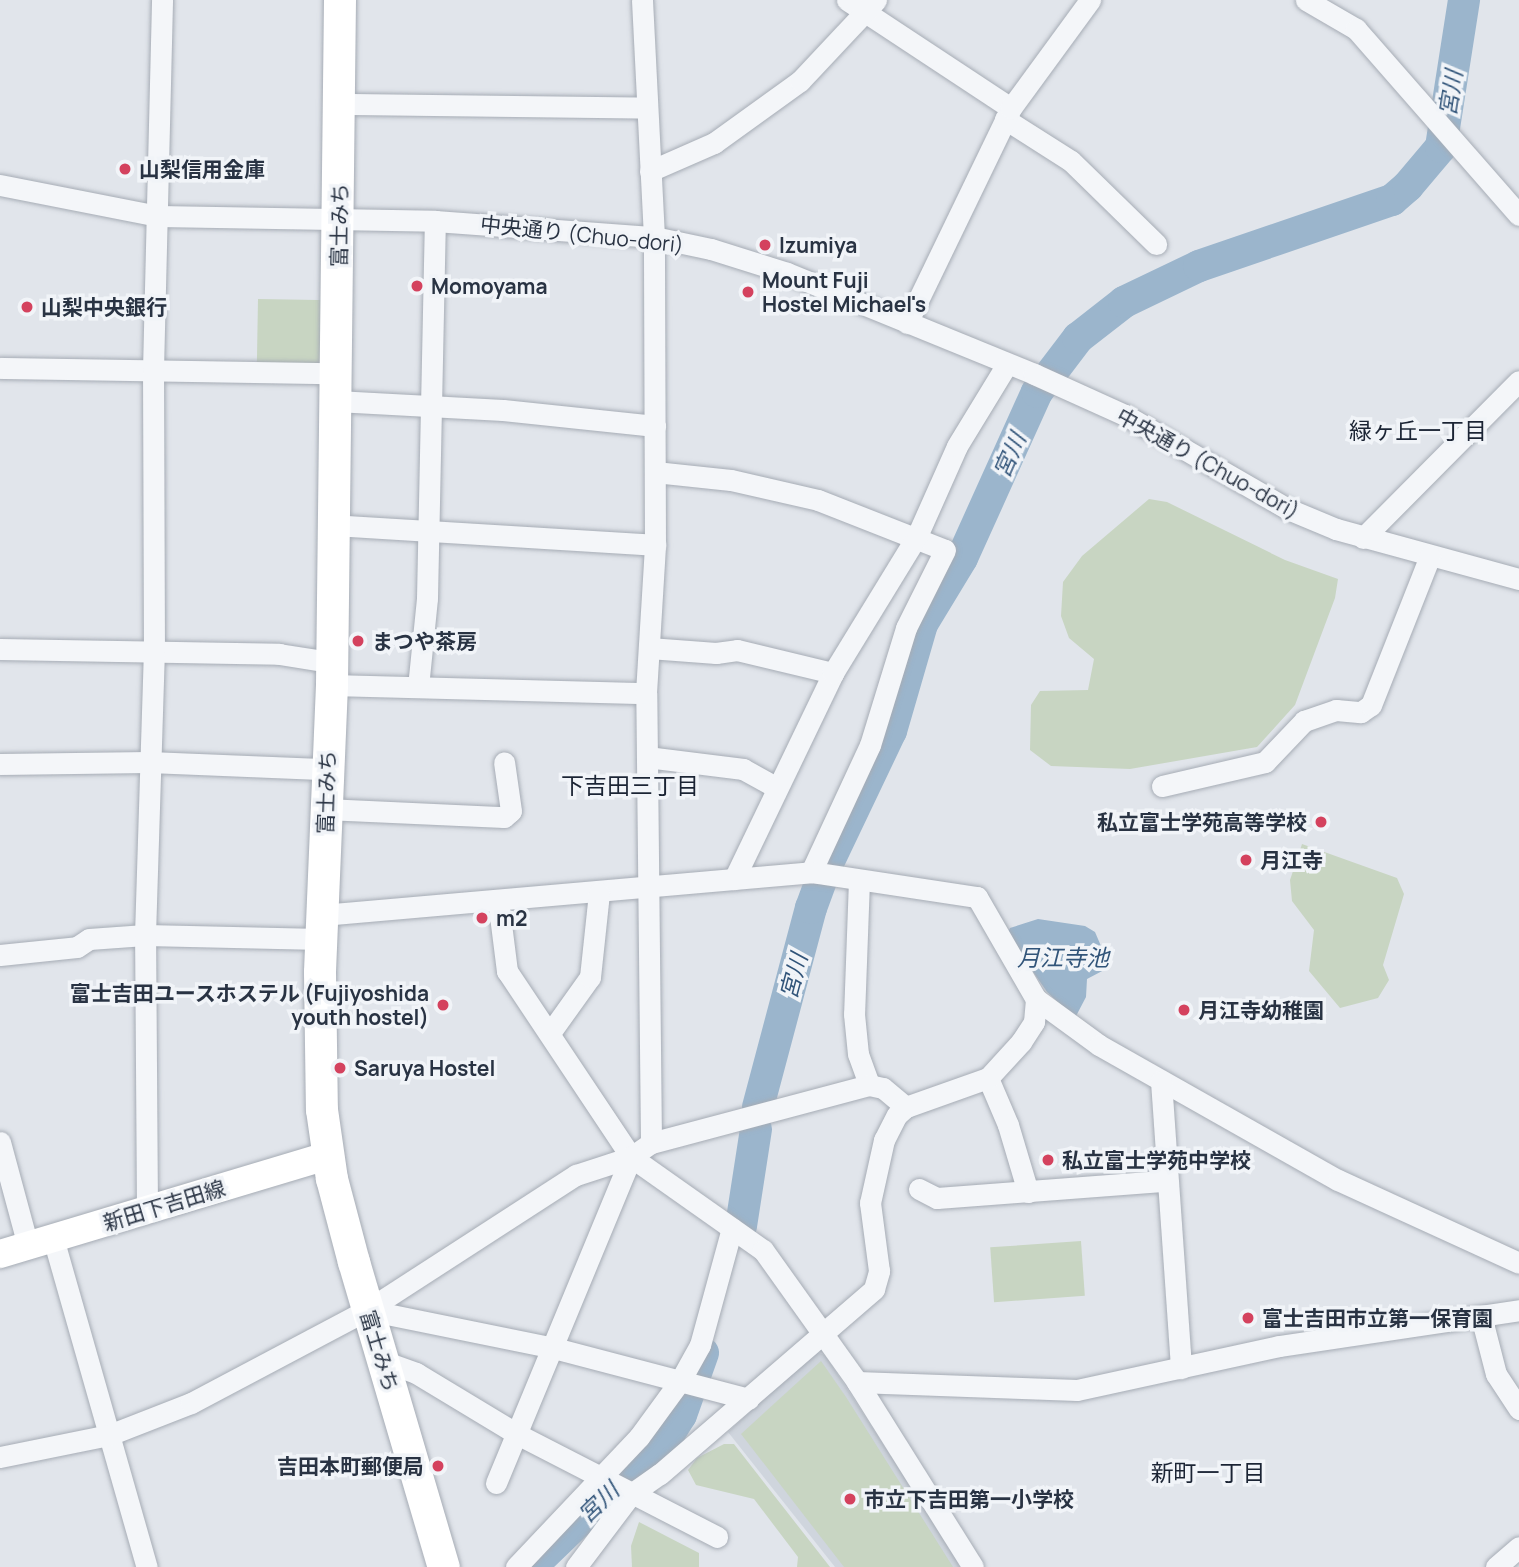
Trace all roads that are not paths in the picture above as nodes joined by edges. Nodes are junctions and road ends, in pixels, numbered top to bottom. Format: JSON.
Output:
{"nodes":[{"id":1,"x":162,"y":0,"type":"edge"},
{"id":2,"x":340,"y":0,"type":"edge"},
{"id":3,"x":642,"y":0,"type":"edge"},
{"id":4,"x":847,"y":0,"type":"edge"},
{"id":5,"x":1090,"y":0,"type":"edge"},
{"id":6,"x":1306,"y":0,"type":"edge"},
{"id":7,"x":871,"y":6,"type":"edge"},
{"id":8,"x":341,"y":104,"type":"junction"},
{"id":9,"x":647,"y":108,"type":"junction"},
{"id":10,"x":1008,"y":114,"type":"junction"},
{"id":11,"x":650,"y":171,"type":"junction"},
{"id":12,"x":0,"y":185,"type":"edge"},
{"id":13,"x":1519,"y":215,"type":"edge"},
{"id":14,"x":158,"y":216,"type":"junction"},
{"id":15,"x":340,"y":220,"type":"junction"},
{"id":16,"x":435,"y":221,"type":"junction"},
{"id":17,"x":653,"y":237,"type":"junction"},
{"id":18,"x":1156,"y":244,"type":"dead end"},
{"id":19,"x":907,"y":323,"type":"junction"},
{"id":20,"x":1007,"y":364,"type":"junction"},
{"id":21,"x":0,"y":368,"type":"edge"},
{"id":22,"x":153,"y":370,"type":"junction"},
{"id":23,"x":1519,"y":381,"type":"edge"},
{"id":24,"x":336,"y":387,"type":"junction"},
{"id":25,"x":431,"y":406,"type":"junction"},
{"id":26,"x":655,"y":426,"type":"junction"},
{"id":27,"x":655,"y":472,"type":"junction"},
{"id":28,"x":332,"y":525,"type":"junction"},
{"id":29,"x":428,"y":531,"type":"junction"},
{"id":30,"x":917,"y":536,"type":"junction"},
{"id":31,"x":1363,"y":538,"type":"junction"},
{"id":32,"x":655,"y":545,"type":"junction"},
{"id":33,"x":1430,"y":556,"type":"junction"},
{"id":34,"x":1519,"y":579,"type":"edge"},
{"id":35,"x":649,"y":648,"type":"junction"},
{"id":36,"x":0,"y":649,"type":"edge"},
{"id":37,"x":154,"y":653,"type":"junction"},
{"id":38,"x":833,"y":673,"type":"junction"},
{"id":39,"x":331,"y":674,"type":"junction"},
{"id":40,"x":418,"y":687,"type":"junction"},
{"id":41,"x":646,"y":693,"type":"junction"},
{"id":42,"x":647,"y":757,"type":"junction"},
{"id":43,"x":149,"y":762,"type":"junction"},
{"id":44,"x":504,"y":762,"type":"dead end"},
{"id":45,"x":0,"y":764,"type":"edge"},
{"id":46,"x":327,"y":769,"type":"junction"},
{"id":47,"x":1161,"y":786,"type":"dead end"},
{"id":48,"x":777,"y":788,"type":"junction"},
{"id":49,"x":325,"y":809,"type":"junction"},
{"id":50,"x":813,"y":872,"type":"junction"},
{"id":51,"x":850,"y":878,"type":"junction"},
{"id":52,"x":734,"y":879,"type":"junction"},
{"id":53,"x":649,"y":889,"type":"junction"},
{"id":54,"x":599,"y":893,"type":"junction"},
{"id":55,"x":498,"y":900,"type":"junction"},
{"id":56,"x":322,"y":927,"type":"junction"},
{"id":57,"x":145,"y":935,"type":"junction"},
{"id":58,"x":0,"y":955,"type":"edge"},
{"id":59,"x":1036,"y":999,"type":"junction"},
{"id":60,"x":550,"y":1033,"type":"junction"},
{"id":61,"x":988,"y":1078,"type":"junction"},
{"id":62,"x":1161,"y":1081,"type":"junction"},
{"id":63,"x":869,"y":1085,"type":"junction"},
{"id":64,"x":906,"y":1107,"type":"junction"},
{"id":65,"x":0,"y":1142,"type":"edge"},
{"id":66,"x":651,"y":1143,"type":"junction"},
{"id":67,"x":329,"y":1155,"type":"junction"},
{"id":68,"x":631,"y":1157,"type":"junction"},
{"id":69,"x":1165,"y":1181,"type":"junction"},
{"id":70,"x":919,"y":1189,"type":"dead end"},
{"id":71,"x":1028,"y":1192,"type":"junction"},
{"id":72,"x":147,"y":1210,"type":"junction"},
{"id":73,"x":732,"y":1228,"type":"junction"},
{"id":74,"x":41,"y":1242,"type":"junction"},
{"id":75,"x":0,"y":1254,"type":"edge"},
{"id":76,"x":1519,"y":1263,"type":"edge"},
{"id":77,"x":367,"y":1310,"type":"junction"},
{"id":78,"x":1519,"y":1310,"type":"edge"},
{"id":79,"x":1481,"y":1316,"type":"junction"},
{"id":80,"x":825,"y":1334,"type":"junction"},
{"id":81,"x":554,"y":1348,"type":"junction"},
{"id":82,"x":383,"y":1361,"type":"junction"},
{"id":83,"x":1181,"y":1368,"type":"junction"},
{"id":84,"x":680,"y":1381,"type":"junction"},
{"id":85,"x":857,"y":1382,"type":"junction"},
{"id":86,"x":748,"y":1399,"type":"junction"},
{"id":87,"x":1519,"y":1409,"type":"edge"},
{"id":88,"x":517,"y":1434,"type":"junction"},
{"id":89,"x":109,"y":1435,"type":"junction"},
{"id":90,"x":0,"y":1457,"type":"edge"},
{"id":91,"x":601,"y":1479,"type":"junction"},
{"id":92,"x":496,"y":1483,"type":"dead end"},
{"id":93,"x":631,"y":1494,"type":"junction"},
{"id":94,"x":718,"y":1537,"type":"dead end"},
{"id":95,"x":1519,"y":1547,"type":"edge"},
{"id":96,"x":147,"y":1567,"type":"edge"},
{"id":97,"x":444,"y":1567,"type":"edge"},
{"id":98,"x":516,"y":1567,"type":"edge"},
{"id":99,"x":576,"y":1567,"type":"edge"},
{"id":100,"x":973,"y":1567,"type":"edge"},
{"id":101,"x":1496,"y":1567,"type":"edge"}],
"edges":[{"from":1,"to":14,"type":"street"},
{"from":2,"to":8,"type":"highway","name":"富士みち"},
{"from":3,"to":9,"type":"street"},
{"from":4,"to":7,"type":"street"},
{"from":5,"to":10,"type":"street"},
{"from":6,"to":13,"type":"street"},
{"from":7,"to":10,"type":"street"},
{"from":7,"to":11,"type":"street"},
{"from":8,"to":9,"type":"street"},
{"from":8,"to":15,"type":"highway","name":"富士みち"},
{"from":9,"to":11,"type":"street"},
{"from":10,"to":18,"type":"street"},
{"from":10,"to":19,"type":"street"},
{"from":11,"to":17,"type":"street"},
{"from":12,"to":14,"type":"street","name":"中央通り (Chuo-dori)"},
{"from":14,"to":15,"type":"street","name":"中央通り (Chuo-dori)"},
{"from":14,"to":22,"type":"street"},
{"from":15,"to":16,"type":"street","name":"中央通り (Chuo-dori)"},
{"from":15,"to":24,"type":"highway","name":"富士みち"},
{"from":16,"to":17,"type":"street","name":"中央通り (Chuo-dori)"},
{"from":16,"to":25,"type":"street"},
{"from":17,"to":19,"type":"street","name":"中央通り (Chuo-dori)"},
{"from":17,"to":26,"type":"street"},
{"from":19,"to":20,"type":"street","name":"中央通り (Chuo-dori)"},
{"from":20,"to":30,"type":"street"},
{"from":20,"to":31,"type":"street","name":"中央通り (Chuo-dori)"},
{"from":21,"to":22,"type":"street"},
{"from":22,"to":24,"type":"street"},
{"from":22,"to":37,"type":"street"},
{"from":23,"to":31,"type":"street"},
{"from":24,"to":25,"type":"street"},
{"from":24,"to":28,"type":"highway","name":"富士みち"},
{"from":25,"to":26,"type":"street"},
{"from":25,"to":29,"type":"street"},
{"from":26,"to":27,"type":"street"},
{"from":27,"to":30,"type":"street"},
{"from":27,"to":32,"type":"street"},
{"from":28,"to":29,"type":"street"},
{"from":28,"to":39,"type":"highway","name":"富士みち"},
{"from":29,"to":32,"type":"street"},
{"from":29,"to":40,"type":"street"},
{"from":30,"to":38,"type":"street"},
{"from":30,"to":50,"type":"street"},
{"from":31,"to":33,"type":"street","name":"中央通り (Chuo-dori)"},
{"from":32,"to":35,"type":"street"},
{"from":33,"to":34,"type":"street","name":"中央通り (Chuo-dori)"},
{"from":33,"to":47,"type":"street"},
{"from":35,"to":38,"type":"street"},
{"from":35,"to":41,"type":"street"},
{"from":36,"to":37,"type":"street"},
{"from":37,"to":39,"type":"street"},
{"from":37,"to":43,"type":"street"},
{"from":38,"to":48,"type":"street"},
{"from":39,"to":40,"type":"street"},
{"from":39,"to":46,"type":"highway","name":"富士みち"},
{"from":40,"to":41,"type":"street"},
{"from":41,"to":42,"type":"street"},
{"from":42,"to":48,"type":"street"},
{"from":42,"to":53,"type":"street"},
{"from":43,"to":45,"type":"street"},
{"from":43,"to":46,"type":"street"},
{"from":43,"to":57,"type":"street"},
{"from":44,"to":49,"type":"street"},
{"from":46,"to":49,"type":"highway","name":"富士みち"},
{"from":48,"to":52,"type":"street"},
{"from":49,"to":56,"type":"highway","name":"富士みち"},
{"from":50,"to":51,"type":"street"},
{"from":50,"to":52,"type":"street"},
{"from":51,"to":59,"type":"street"},
{"from":51,"to":63,"type":"street"},
{"from":52,"to":53,"type":"street"},
{"from":53,"to":54,"type":"street"},
{"from":53,"to":66,"type":"street"},
{"from":54,"to":55,"type":"street"},
{"from":54,"to":60,"type":"street"},
{"from":55,"to":56,"type":"street"},
{"from":55,"to":60,"type":"street"},
{"from":56,"to":57,"type":"street"},
{"from":56,"to":67,"type":"highway","name":"富士みち"},
{"from":57,"to":58,"type":"street"},
{"from":57,"to":72,"type":"street"},
{"from":59,"to":61,"type":"street"},
{"from":59,"to":62,"type":"street"},
{"from":60,"to":68,"type":"street"},
{"from":61,"to":64,"type":"street"},
{"from":61,"to":71,"type":"street"},
{"from":62,"to":69,"type":"street"},
{"from":62,"to":76,"type":"street"},
{"from":63,"to":64,"type":"street"},
{"from":63,"to":66,"type":"street"},
{"from":64,"to":80,"type":"street"},
{"from":65,"to":74,"type":"street"},
{"from":66,"to":68,"type":"street"},
{"from":67,"to":72,"type":"main road","name":"新田下吉田線"},
{"from":67,"to":77,"type":"highway","name":"富士みち"},
{"from":68,"to":73,"type":"street"},
{"from":68,"to":77,"type":"street"},
{"from":68,"to":81,"type":"street"},
{"from":69,"to":71,"type":"street"},
{"from":69,"to":83,"type":"street"},
{"from":70,"to":71,"type":"street"},
{"from":72,"to":74,"type":"main road","name":"新田下吉田線"},
{"from":73,"to":80,"type":"street"},
{"from":73,"to":84,"type":"street"},
{"from":74,"to":75,"type":"main road","name":"新田下吉田線"},
{"from":74,"to":89,"type":"street"},
{"from":77,"to":81,"type":"street"},
{"from":77,"to":82,"type":"highway","name":"富士みち"},
{"from":77,"to":89,"type":"street"},
{"from":78,"to":79,"type":"street"},
{"from":79,"to":83,"type":"street"},
{"from":79,"to":87,"type":"street"},
{"from":80,"to":85,"type":"street"},
{"from":80,"to":86,"type":"street"},
{"from":81,"to":84,"type":"street"},
{"from":81,"to":88,"type":"street"},
{"from":82,"to":88,"type":"street"},
{"from":82,"to":97,"type":"highway","name":"富士みち"},
{"from":83,"to":85,"type":"street"},
{"from":84,"to":86,"type":"street"},
{"from":84,"to":91,"type":"street"},
{"from":85,"to":100,"type":"street"},
{"from":86,"to":93,"type":"street"},
{"from":88,"to":91,"type":"street"},
{"from":88,"to":92,"type":"street"},
{"from":89,"to":90,"type":"street"},
{"from":89,"to":96,"type":"street"},
{"from":91,"to":93,"type":"street"},
{"from":91,"to":98,"type":"street"},
{"from":93,"to":94,"type":"street"},
{"from":93,"to":99,"type":"street"},
{"from":95,"to":101,"type":"street"}]}
